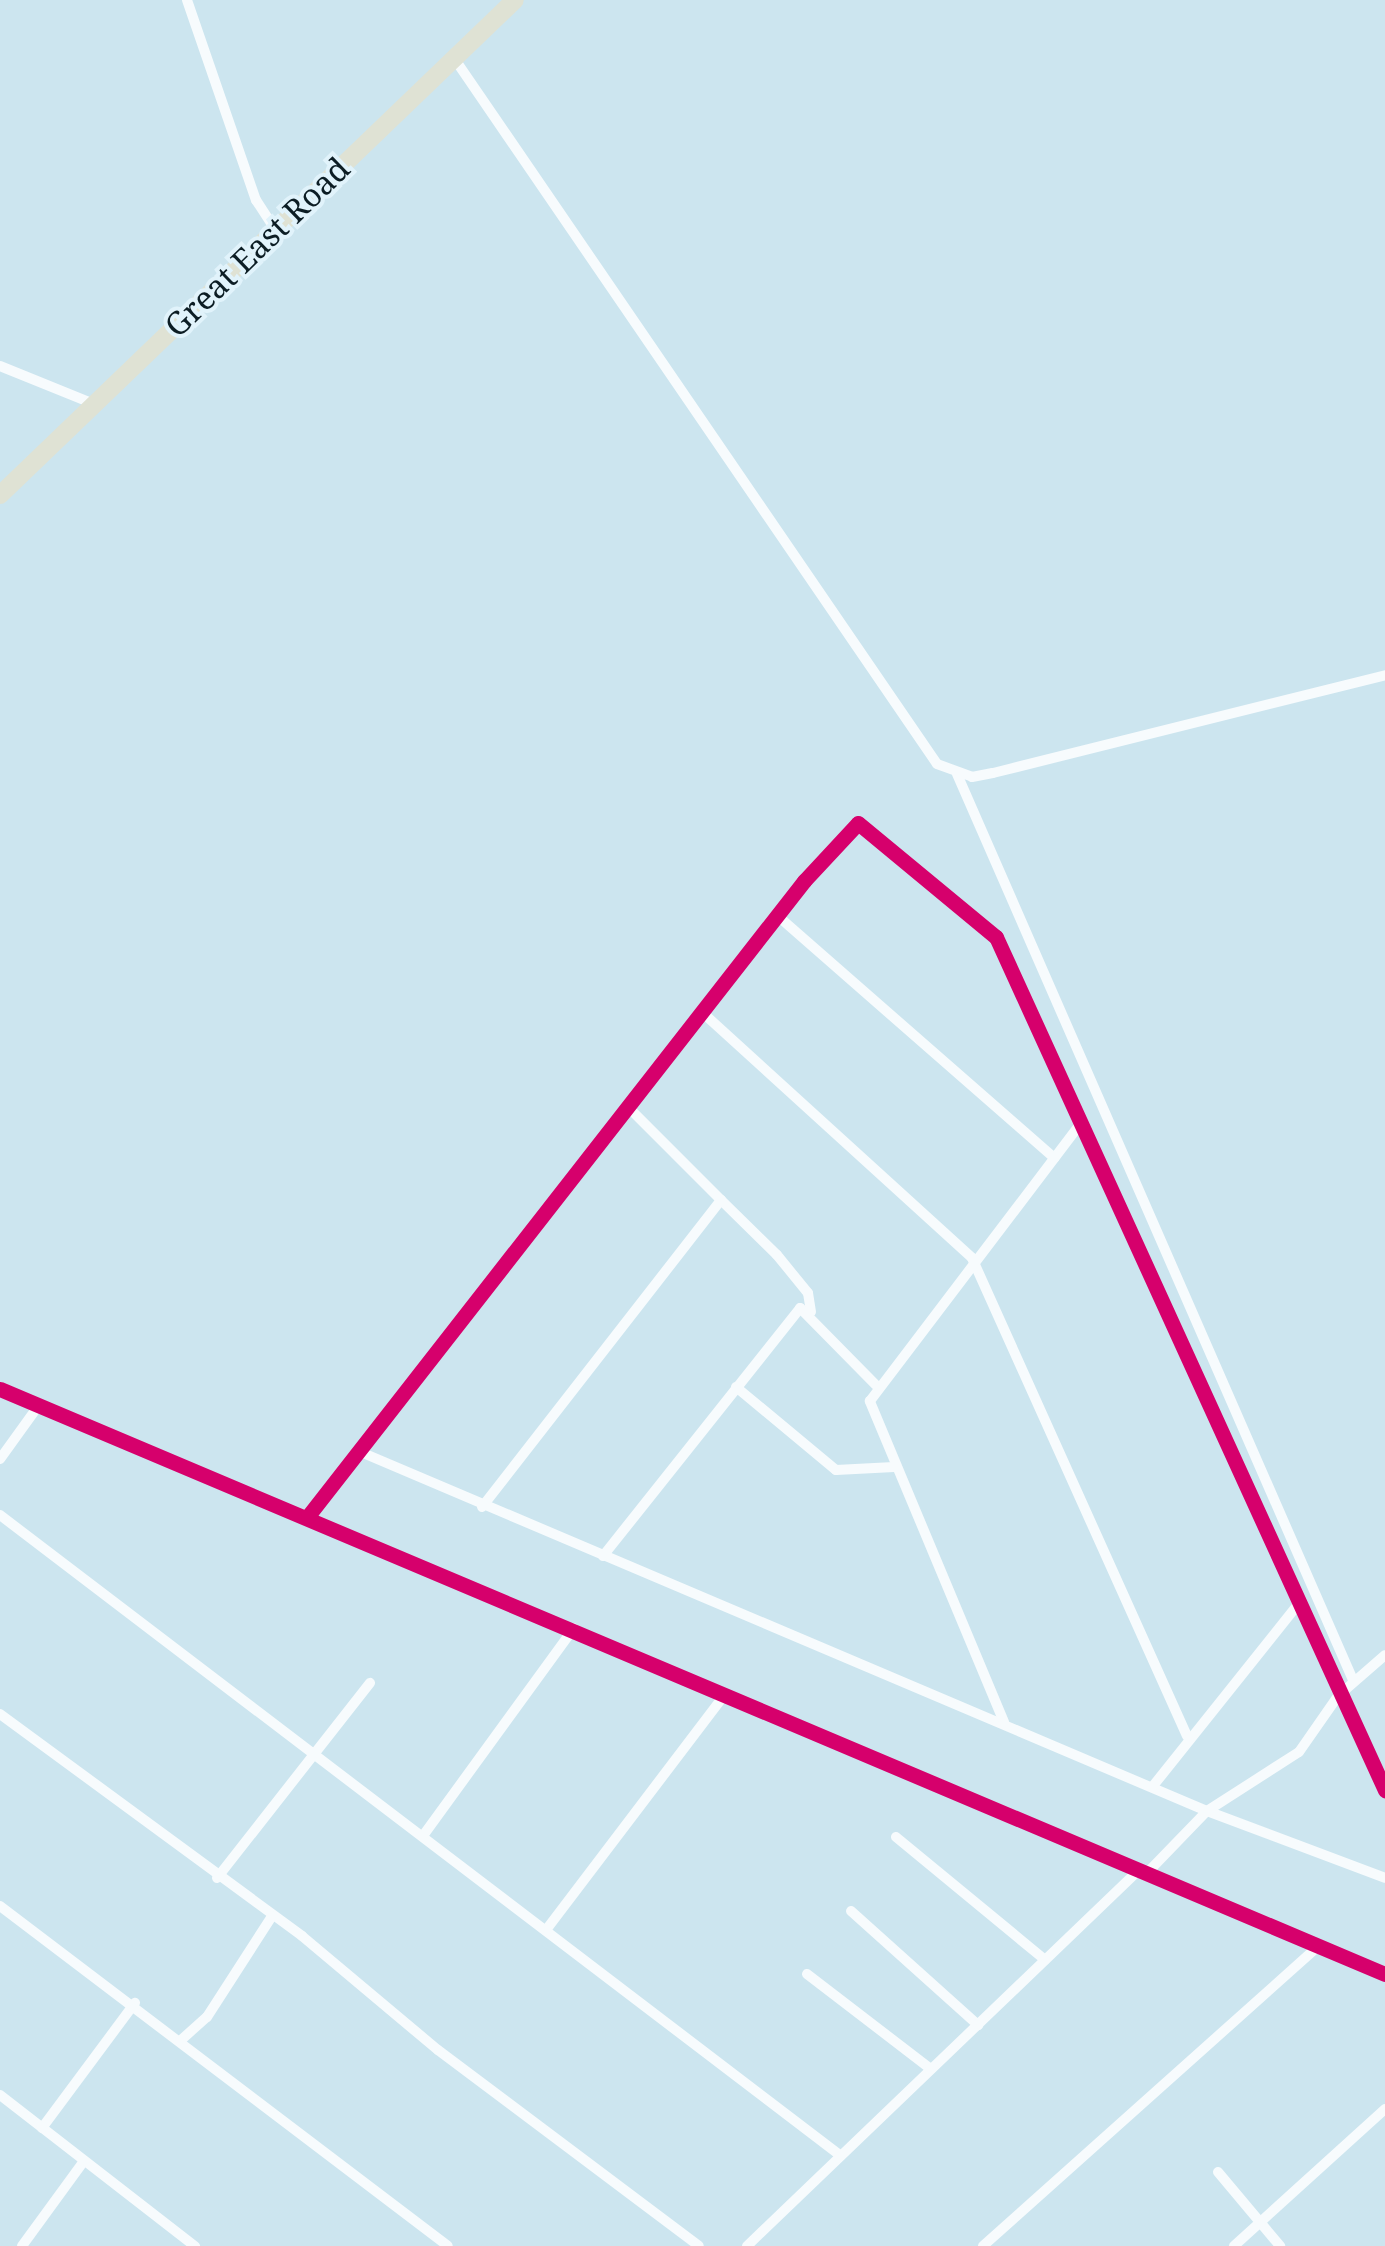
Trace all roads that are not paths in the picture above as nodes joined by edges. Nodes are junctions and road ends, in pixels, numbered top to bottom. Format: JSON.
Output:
{"nodes":[{"id":1,"x":188,"y":0,"type":"edge"},
{"id":2,"x":515,"y":0,"type":"edge"},
{"id":3,"x":454,"y":58,"type":"junction"},
{"id":4,"x":275,"y":229,"type":"junction"},
{"id":5,"x":0,"y":366,"type":"edge"},
{"id":6,"x":94,"y":404,"type":"junction"},
{"id":7,"x":0,"y":496,"type":"edge"},
{"id":8,"x":1383,"y":679,"type":"edge"},
{"id":9,"x":957,"y":774,"type":"junction"},
{"id":10,"x":779,"y":917,"type":"junction"},
{"id":11,"x":703,"y":1013,"type":"junction"},
{"id":12,"x":1063,"y":1025,"type":"junction"},
{"id":13,"x":1045,"y":1046,"type":"junction"},
{"id":14,"x":629,"y":1108,"type":"junction"},
{"id":15,"x":1080,"y":1124,"type":"junction"},
{"id":16,"x":1054,"y":1158,"type":"junction"},
{"id":17,"x":721,"y":1200,"type":"junction"},
{"id":18,"x":972,"y":1262,"type":"junction"},
{"id":19,"x":810,"y":1312,"type":"junction"},
{"id":20,"x":876,"y":1385,"type":"junction"},
{"id":21,"x":736,"y":1387,"type":"junction"},
{"id":22,"x":0,"y":1389,"type":"edge"},
{"id":23,"x":38,"y":1405,"type":"junction"},
{"id":24,"x":362,"y":1453,"type":"junction"},
{"id":25,"x":0,"y":1460,"type":"edge"},
{"id":26,"x":894,"y":1467,"type":"junction"},
{"id":27,"x":482,"y":1507,"type":"junction"},
{"id":28,"x":0,"y":1515,"type":"edge"},
{"id":29,"x":308,"y":1516,"type":"junction"},
{"id":30,"x":603,"y":1556,"type":"junction"},
{"id":31,"x":1299,"y":1603,"type":"junction"},
{"id":32,"x":574,"y":1628,"type":"junction"},
{"id":33,"x":1385,"y":1655,"type":"edge"},
{"id":34,"x":1352,"y":1680,"type":"junction"},
{"id":35,"x":370,"y":1683,"type":"dead end"},
{"id":36,"x":726,"y":1694,"type":"junction"},
{"id":37,"x":1338,"y":1696,"type":"junction"},
{"id":38,"x":0,"y":1714,"type":"edge"},
{"id":39,"x":1004,"y":1722,"type":"junction"},
{"id":40,"x":1187,"y":1736,"type":"junction"},
{"id":41,"x":309,"y":1754,"type":"junction"},
{"id":42,"x":1153,"y":1786,"type":"junction"},
{"id":43,"x":1385,"y":1790,"type":"edge"},
{"id":44,"x":1207,"y":1811,"type":"junction"},
{"id":45,"x":425,"y":1833,"type":"junction"},
{"id":46,"x":896,"y":1837,"type":"dead end"},
{"id":47,"x":1144,"y":1870,"type":"junction"},
{"id":48,"x":217,"y":1878,"type":"junction"},
{"id":49,"x":1385,"y":1878,"type":"edge"},
{"id":50,"x":0,"y":1906,"type":"edge"},
{"id":51,"x":851,"y":1911,"type":"dead end"},
{"id":52,"x":272,"y":1916,"type":"junction"},
{"id":53,"x":546,"y":1930,"type":"junction"},
{"id":54,"x":1318,"y":1946,"type":"junction"},
{"id":55,"x":1045,"y":1960,"type":"junction"},
{"id":56,"x":806,"y":1974,"type":"dead end"},
{"id":57,"x":1385,"y":1974,"type":"edge"},
{"id":58,"x":135,"y":2003,"type":"junction"},
{"id":59,"x":978,"y":2024,"type":"junction"},
{"id":60,"x":180,"y":2040,"type":"junction"},
{"id":61,"x":932,"y":2069,"type":"junction"},
{"id":62,"x":0,"y":2095,"type":"edge"},
{"id":63,"x":1385,"y":2109,"type":"edge"},
{"id":64,"x":42,"y":2128,"type":"junction"},
{"id":65,"x":840,"y":2156,"type":"junction"},
{"id":66,"x":84,"y":2161,"type":"junction"},
{"id":67,"x":1218,"y":2172,"type":"dead end"},
{"id":68,"x":1260,"y":2223,"type":"junction"},
{"id":69,"x":22,"y":2246,"type":"edge"},
{"id":70,"x":194,"y":2246,"type":"edge"},
{"id":71,"x":448,"y":2246,"type":"edge"},
{"id":72,"x":699,"y":2246,"type":"edge"},
{"id":73,"x":748,"y":2246,"type":"edge"},
{"id":74,"x":982,"y":2246,"type":"edge"},
{"id":75,"x":1234,"y":2246,"type":"edge"},
{"id":76,"x":1280,"y":2246,"type":"edge"}],
"edges":[{"from":1,"to":4,"type":"street"},
{"from":2,"to":3,"type":"highway","name":"Great East Road"},
{"from":3,"to":4,"type":"highway","name":"Great East Road"},
{"from":3,"to":9,"type":"street"},
{"from":4,"to":6,"type":"highway","name":"Great East Road"},
{"from":5,"to":6,"type":"street"},
{"from":6,"to":7,"type":"highway","name":"Great East Road"},
{"from":8,"to":9,"type":"street"},
{"from":9,"to":12,"type":"street"},
{"from":10,"to":11,"type":"street"},
{"from":10,"to":13,"type":"street"},
{"from":10,"to":16,"type":"street"},
{"from":11,"to":14,"type":"street"},
{"from":11,"to":18,"type":"street"},
{"from":12,"to":13,"type":"street"},
{"from":12,"to":34,"type":"street"},
{"from":13,"to":15,"type":"street"},
{"from":14,"to":17,"type":"street"},
{"from":14,"to":24,"type":"street"},
{"from":15,"to":16,"type":"street"},
{"from":15,"to":31,"type":"street"},
{"from":16,"to":18,"type":"street"},
{"from":17,"to":19,"type":"street"},
{"from":17,"to":27,"type":"street"},
{"from":18,"to":20,"type":"street"},
{"from":18,"to":40,"type":"street"},
{"from":19,"to":20,"type":"street"},
{"from":19,"to":21,"type":"street"},
{"from":20,"to":26,"type":"street"},
{"from":21,"to":26,"type":"street"},
{"from":21,"to":30,"type":"street"},
{"from":22,"to":23,"type":"street"},
{"from":23,"to":25,"type":"street"},
{"from":23,"to":29,"type":"street"},
{"from":24,"to":27,"type":"street"},
{"from":24,"to":29,"type":"street"},
{"from":26,"to":39,"type":"street"},
{"from":27,"to":30,"type":"street"},
{"from":28,"to":41,"type":"street"},
{"from":29,"to":32,"type":"street"},
{"from":30,"to":39,"type":"street"},
{"from":31,"to":37,"type":"street"},
{"from":31,"to":40,"type":"street"},
{"from":32,"to":36,"type":"street"},
{"from":32,"to":45,"type":"street"},
{"from":33,"to":34,"type":"street"},
{"from":34,"to":37,"type":"street"},
{"from":35,"to":41,"type":"street"},
{"from":36,"to":47,"type":"street"},
{"from":36,"to":53,"type":"street"},
{"from":37,"to":43,"type":"street"},
{"from":37,"to":44,"type":"street"},
{"from":38,"to":48,"type":"street"},
{"from":39,"to":42,"type":"street"},
{"from":40,"to":42,"type":"street"},
{"from":41,"to":45,"type":"street"},
{"from":41,"to":48,"type":"street"},
{"from":42,"to":44,"type":"street"},
{"from":44,"to":47,"type":"street"},
{"from":44,"to":49,"type":"street"},
{"from":45,"to":53,"type":"street"},
{"from":46,"to":55,"type":"street"},
{"from":47,"to":54,"type":"street"},
{"from":47,"to":55,"type":"street"},
{"from":48,"to":52,"type":"street"},
{"from":50,"to":58,"type":"street"},
{"from":51,"to":59,"type":"street"},
{"from":52,"to":60,"type":"street"},
{"from":52,"to":72,"type":"street"},
{"from":53,"to":65,"type":"street"},
{"from":54,"to":57,"type":"street"},
{"from":54,"to":74,"type":"street"},
{"from":55,"to":59,"type":"street"},
{"from":56,"to":61,"type":"street"},
{"from":58,"to":60,"type":"street"},
{"from":58,"to":64,"type":"street"},
{"from":59,"to":61,"type":"street"},
{"from":60,"to":71,"type":"street"},
{"from":61,"to":65,"type":"street"},
{"from":62,"to":64,"type":"street"},
{"from":63,"to":68,"type":"street"},
{"from":64,"to":66,"type":"street"},
{"from":65,"to":73,"type":"street"},
{"from":66,"to":69,"type":"street"},
{"from":66,"to":70,"type":"street"},
{"from":67,"to":68,"type":"street"},
{"from":68,"to":75,"type":"street"},
{"from":68,"to":76,"type":"street"}]}
